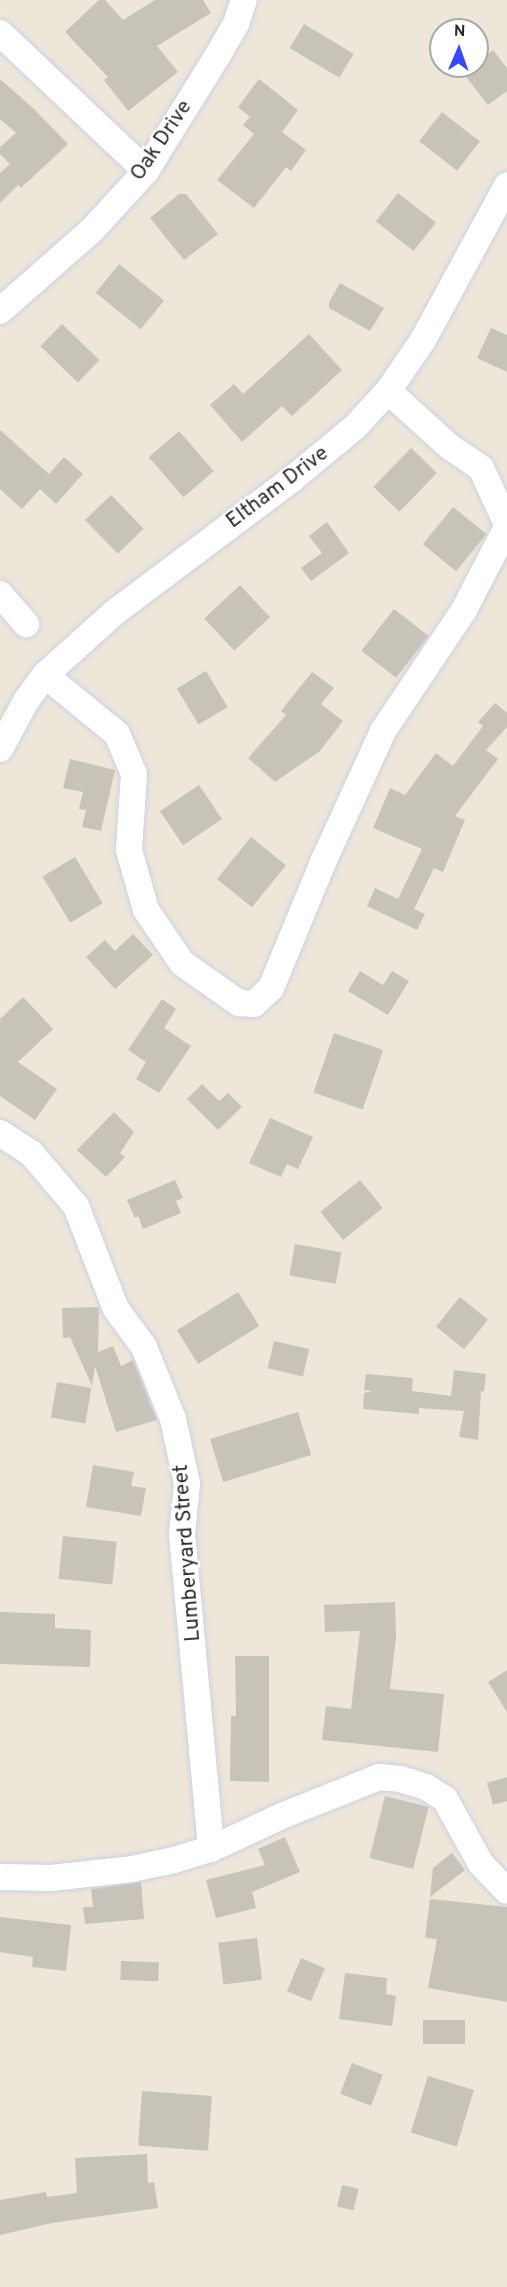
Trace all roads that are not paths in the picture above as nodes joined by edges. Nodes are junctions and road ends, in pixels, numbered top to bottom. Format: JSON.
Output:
{"nodes":[{"id":1,"x":244,"y":0,"type":"edge"},
{"id":2,"x":0,"y":33,"type":"edge"},
{"id":3,"x":146,"y":171,"type":"junction"},
{"id":4,"x":507,"y":185,"type":"edge"},
{"id":5,"x":0,"y":312,"type":"edge"},
{"id":6,"x":388,"y":391,"type":"junction"},
{"id":7,"x":507,"y":526,"type":"edge"},
{"id":8,"x":0,"y":594,"type":"edge"},
{"id":9,"x":26,"y":624,"type":"dead end"},
{"id":10,"x":45,"y":675,"type":"junction"},
{"id":11,"x":0,"y":748,"type":"edge"},
{"id":12,"x":0,"y":1133,"type":"edge"},
{"id":13,"x":211,"y":1849,"type":"junction"},
{"id":14,"x":0,"y":1877,"type":"edge"},
{"id":15,"x":507,"y":1891,"type":"edge"}],
"edges":[{"from":1,"to":3,"type":"street","name":"Oak Drive"},
{"from":2,"to":3,"type":"street"},
{"from":3,"to":5,"type":"street","name":"Oak Drive"},
{"from":4,"to":6,"type":"street","name":"Eltham Drive"},
{"from":6,"to":7,"type":"street"},
{"from":6,"to":10,"type":"street","name":"Eltham Drive"},
{"from":7,"to":10,"type":"street"},
{"from":8,"to":9,"type":"street"},
{"from":10,"to":11,"type":"street","name":"Eltham Drive"},
{"from":12,"to":13,"type":"street","name":"Lumberyard Street"},
{"from":13,"to":14,"type":"street"},
{"from":13,"to":15,"type":"street"}]}
